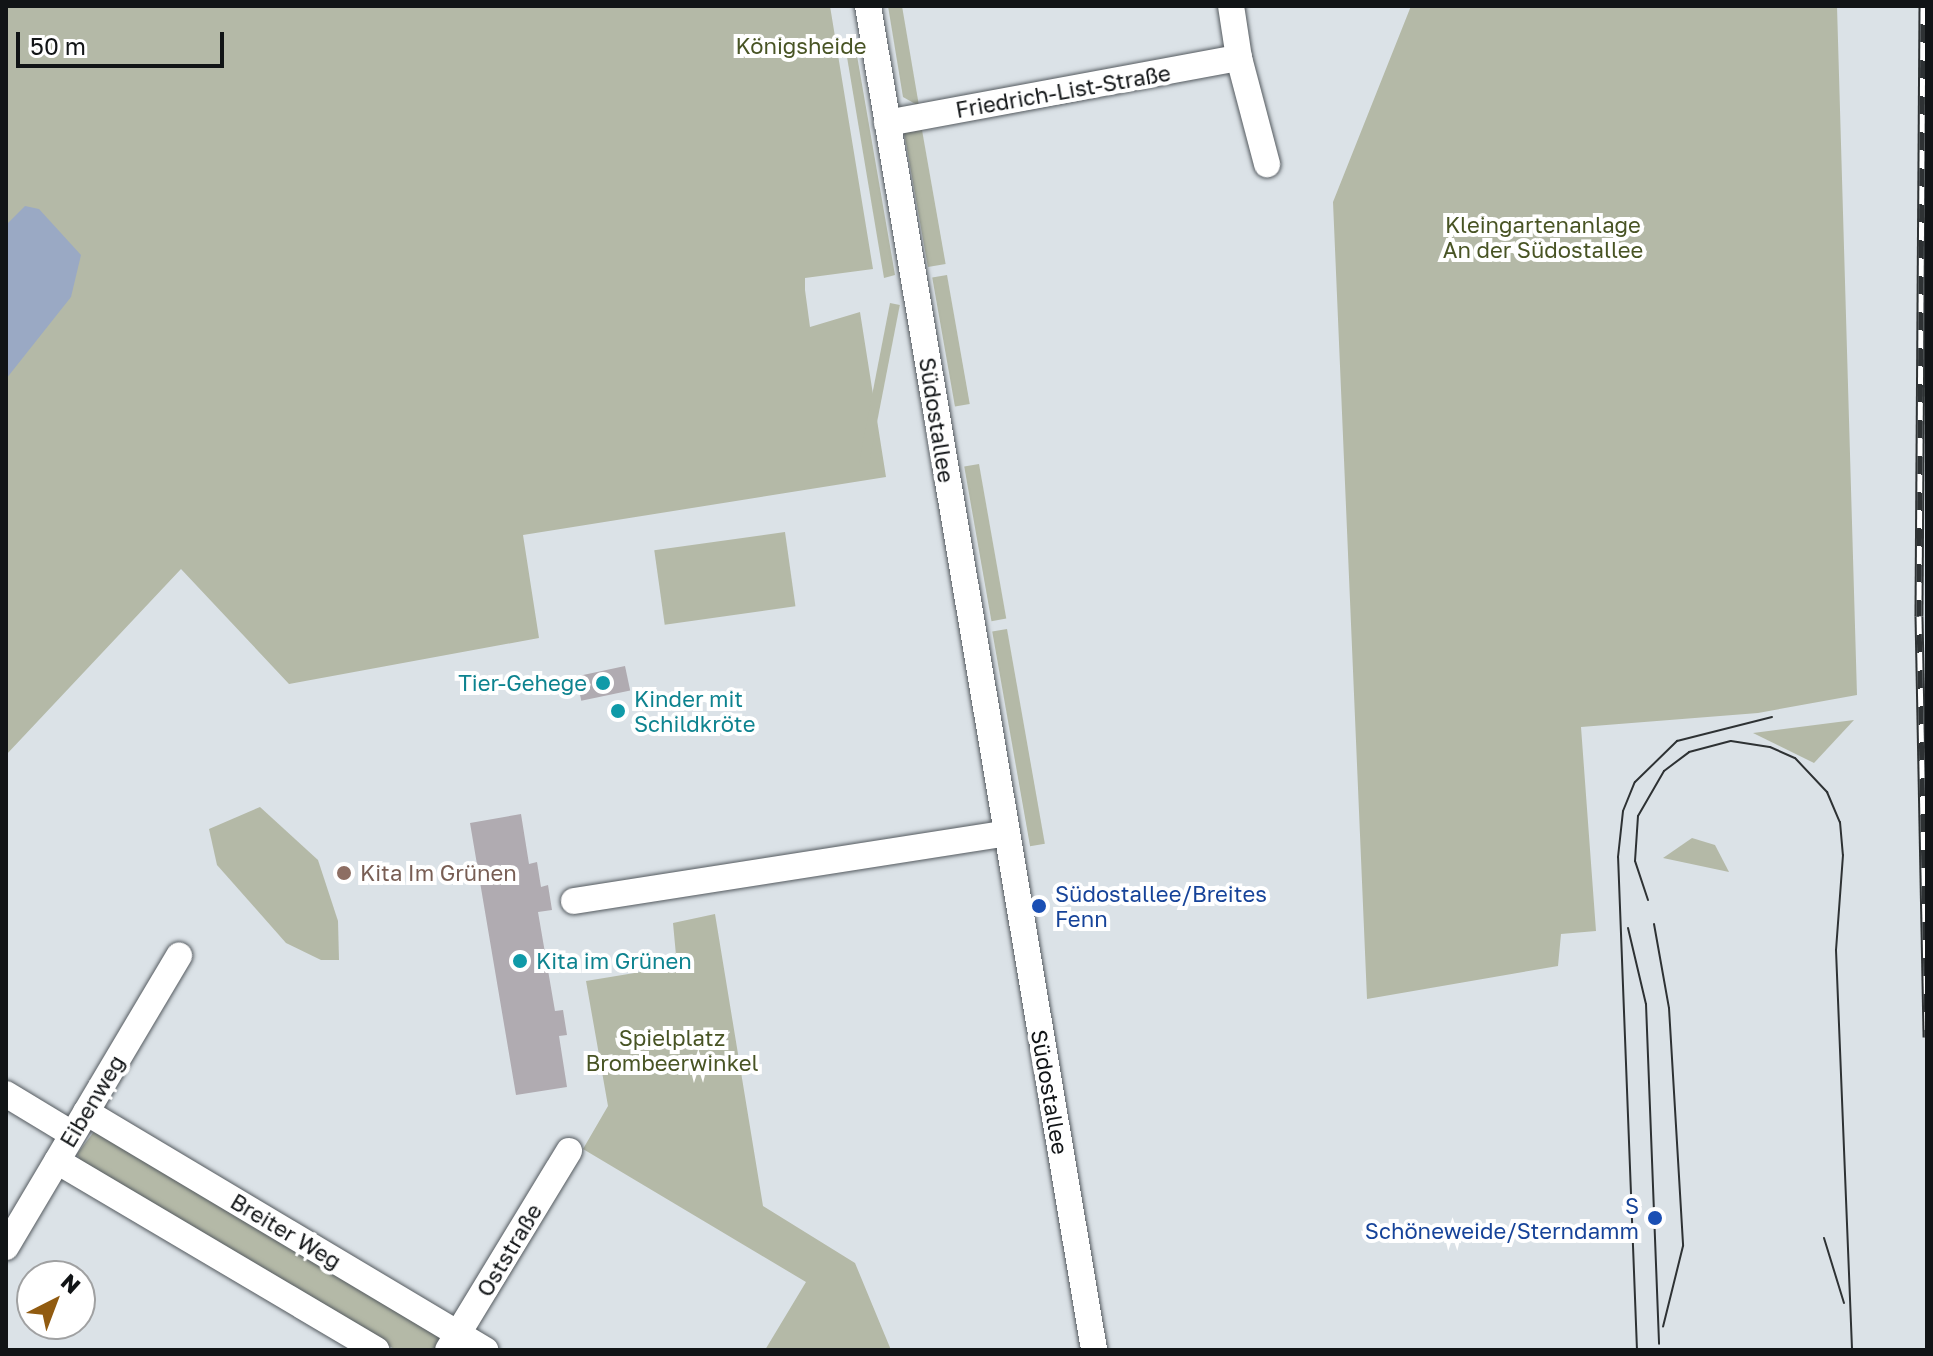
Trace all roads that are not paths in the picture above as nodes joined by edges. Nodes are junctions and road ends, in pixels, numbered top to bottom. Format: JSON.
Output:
{"nodes":[{"id":1,"x":868,"y":6,"type":"edge"},
{"id":2,"x":1231,"y":6,"type":"edge"},
{"id":3,"x":1239,"y":58,"type":"junction"},
{"id":4,"x":887,"y":123,"type":"junction"},
{"id":5,"x":1267,"y":164,"type":"dead end"},
{"id":6,"x":1007,"y":833,"type":"junction"},
{"id":7,"x":574,"y":901,"type":"dead end"},
{"id":8,"x":179,"y":956,"type":"dead end"},
{"id":9,"x":6,"y":1094,"type":"edge"},
{"id":10,"x":79,"y":1123,"type":"junction"},
{"id":11,"x":569,"y":1151,"type":"dead end"},
{"id":12,"x":57,"y":1161,"type":"junction"},
{"id":13,"x":6,"y":1247,"type":"edge"},
{"id":14,"x":453,"y":1342,"type":"edge"},
{"id":15,"x":376,"y":1350,"type":"edge"},
{"id":16,"x":486,"y":1350,"type":"edge"},
{"id":17,"x":1094,"y":1350,"type":"edge"}],
"edges":[{"from":1,"to":4,"type":"street","name":"Südostallee"},
{"from":2,"to":3,"type":"street"},
{"from":3,"to":4,"type":"street","name":"Friedrich-List-Straße"},
{"from":3,"to":5,"type":"street"},
{"from":4,"to":6,"type":"street","name":"Südostallee"},
{"from":6,"to":7,"type":"street"},
{"from":6,"to":17,"type":"street","name":"Südostallee"},
{"from":8,"to":10,"type":"street","name":"Eibenweg"},
{"from":9,"to":10,"type":"street","name":"Breiter Weg"},
{"from":10,"to":12,"type":"street","name":"Eibenweg"},
{"from":10,"to":14,"type":"street","name":"Breiter Weg"},
{"from":11,"to":14,"type":"street","name":"Oststraße"},
{"from":12,"to":13,"type":"street","name":"Eibenweg"},
{"from":12,"to":15,"type":"street"},
{"from":14,"to":16,"type":"street","name":"Breiter Weg"}]}
